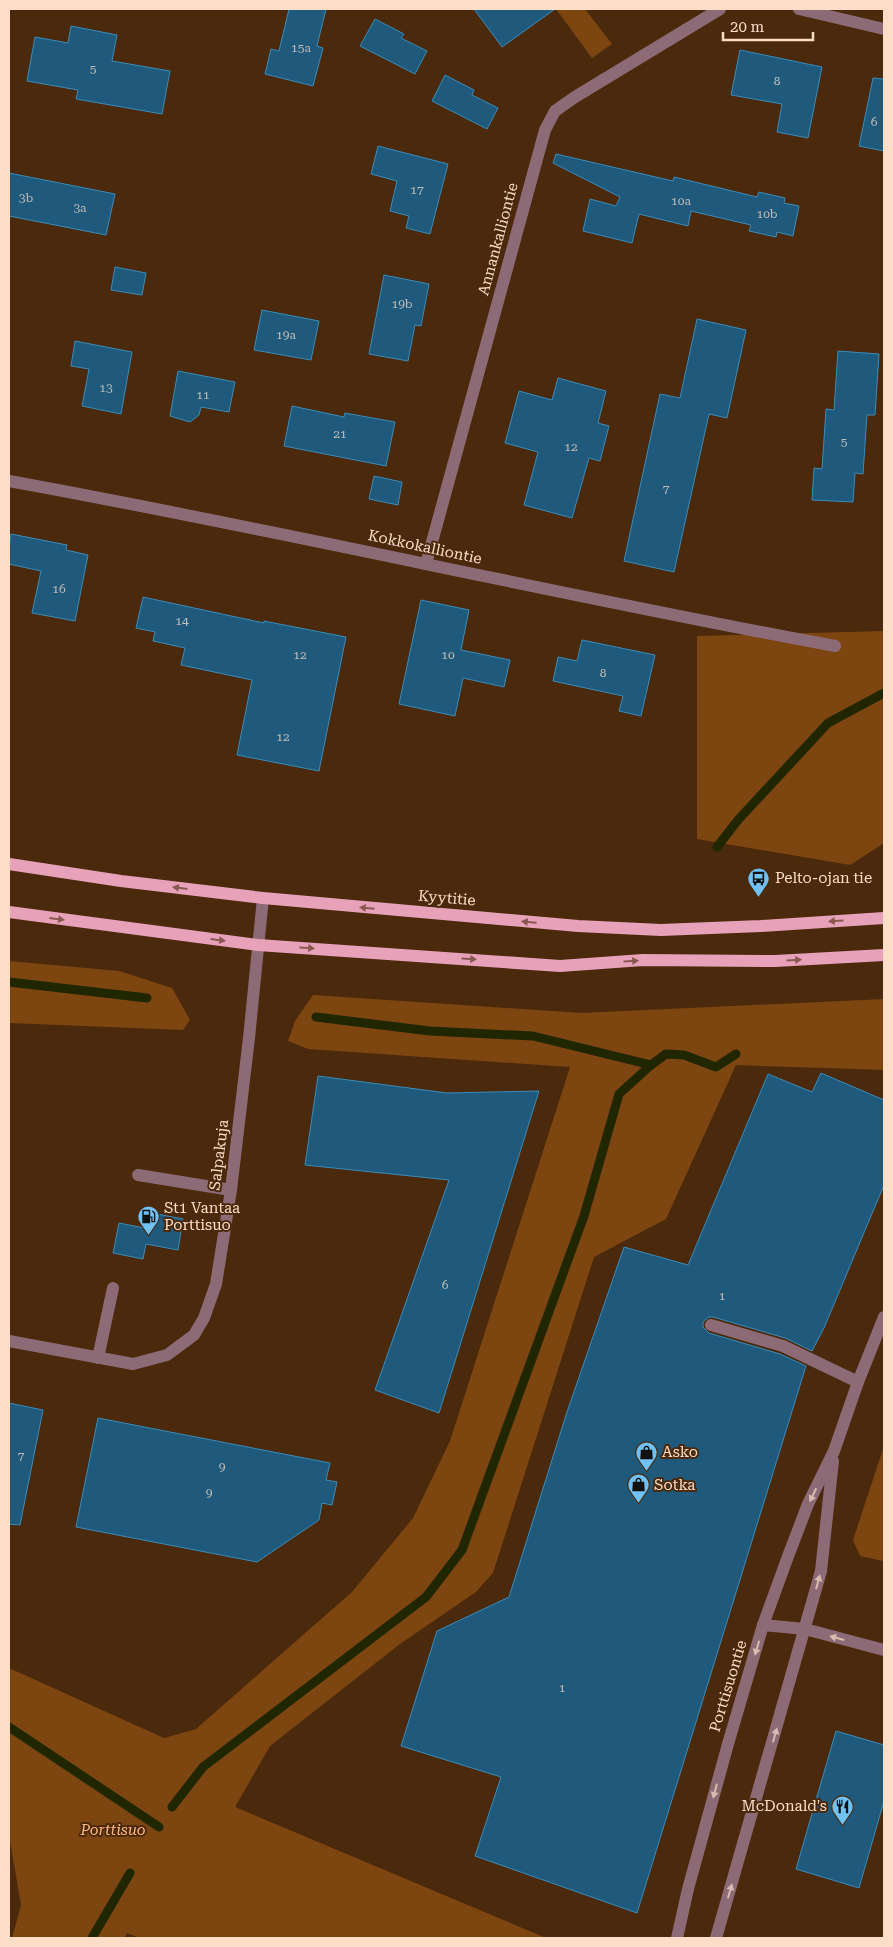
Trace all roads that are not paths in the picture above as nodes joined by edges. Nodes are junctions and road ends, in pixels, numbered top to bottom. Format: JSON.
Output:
{"nodes":[{"id":1,"x":720,"y":9,"type":"edge"},
{"id":2,"x":799,"y":9,"type":"edge"},
{"id":3,"x":884,"y":29,"type":"edge"},
{"id":4,"x":9,"y":481,"type":"edge"},
{"id":5,"x":426,"y":564,"type":"junction"},
{"id":6,"x":834,"y":646,"type":"dead end"},
{"id":7,"x":9,"y":864,"type":"edge"},
{"id":8,"x":263,"y":898,"type":"junction"},
{"id":9,"x":9,"y":912,"type":"edge"},
{"id":10,"x":884,"y":918,"type":"edge"},
{"id":11,"x":258,"y":945,"type":"junction"},
{"id":12,"x":884,"y":955,"type":"edge"},
{"id":13,"x":138,"y":1175,"type":"dead end"},
{"id":14,"x":231,"y":1190,"type":"junction"},
{"id":15,"x":113,"y":1288,"type":"dead end"},
{"id":16,"x":884,"y":1317,"type":"edge"},
{"id":17,"x":711,"y":1325,"type":"dead end"},
{"id":18,"x":9,"y":1341,"type":"edge"},
{"id":19,"x":98,"y":1358,"type":"junction"},
{"id":20,"x":858,"y":1382,"type":"junction"},
{"id":21,"x":834,"y":1452,"type":"junction"},
{"id":22,"x":763,"y":1625,"type":"junction"},
{"id":23,"x":805,"y":1629,"type":"junction"},
{"id":24,"x":884,"y":1650,"type":"edge"},
{"id":25,"x":677,"y":1938,"type":"edge"},
{"id":26,"x":716,"y":1938,"type":"edge"}],
"edges":[{"from":1,"to":5,"type":"street","name":"Annankalliontie"},
{"from":2,"to":3,"type":"street"},
{"from":4,"to":5,"type":"street","name":"Kokkokalliontie"},
{"from":5,"to":6,"type":"street","name":"Kokkokalliontie"},
{"from":8,"to":7,"type":"main road","name":"Kyytitie","one_way":true},
{"from":10,"to":8,"type":"main road","name":"Kyytitie","one_way":true},
{"from":8,"to":11,"type":"street","name":"Salpakuja"},
{"from":9,"to":11,"type":"main road","one_way":true},
{"from":11,"to":12,"type":"main road","one_way":true},
{"from":11,"to":14,"type":"street","name":"Salpakuja"},
{"from":13,"to":14,"type":"street"},
{"from":14,"to":19,"type":"street","name":"Salpakuja"},
{"from":15,"to":19,"type":"street"},
{"from":16,"to":20,"type":"street","name":"Porttisuontie"},
{"from":17,"to":20,"type":"street"},
{"from":18,"to":19,"type":"street","name":"Salpakuja"},
{"from":20,"to":21,"type":"street","name":"Porttisuontie"},
{"from":21,"to":22,"type":"street","name":"Porttisuontie","one_way":true},
{"from":23,"to":21,"type":"street","name":"Porttisuontie","one_way":true},
{"from":22,"to":23,"type":"street"},
{"from":22,"to":25,"type":"street","name":"Porttisuontie","one_way":true},
{"from":24,"to":23,"type":"street","one_way":true},
{"from":26,"to":23,"type":"street","name":"Porttisuontie","one_way":true}]}
